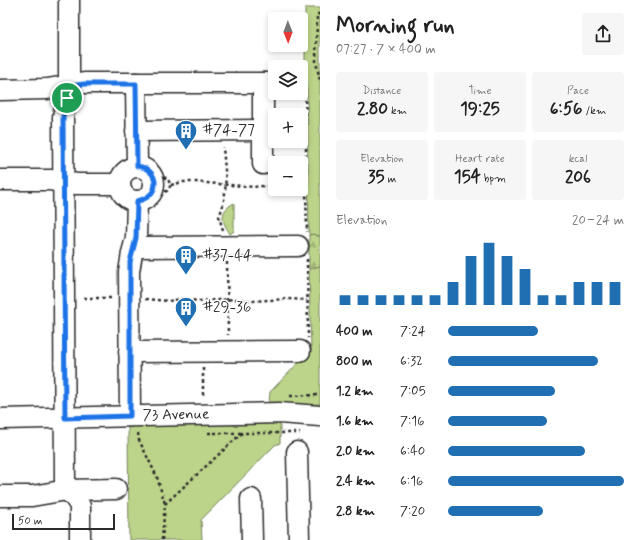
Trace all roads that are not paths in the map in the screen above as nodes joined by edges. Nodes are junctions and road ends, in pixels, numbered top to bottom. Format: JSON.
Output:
{"nodes":[{"id":1,"x":69,"y":0,"type":"edge"},
{"id":2,"x":268,"y":83,"type":"edge"},
{"id":3,"x":136,"y":84,"type":"junction"},
{"id":4,"x":69,"y":86,"type":"junction"},
{"id":5,"x":0,"y":90,"type":"edge"},
{"id":6,"x":268,"y":91,"type":"edge"},
{"id":7,"x":263,"y":130,"type":"junction"},
{"id":8,"x":136,"y":131,"type":"junction"},
{"id":9,"x":263,"y":164,"type":"dead end"},
{"id":10,"x":137,"y":166,"type":"junction"},
{"id":11,"x":0,"y":180,"type":"edge"},
{"id":12,"x":63,"y":182,"type":"junction"},
{"id":13,"x":120,"y":184,"type":"junction"},
{"id":14,"x":137,"y":201,"type":"junction"},
{"id":15,"x":304,"y":246,"type":"road end"},
{"id":16,"x":134,"y":247,"type":"junction"},
{"id":17,"x":300,"y":351,"type":"road end"},
{"id":18,"x":129,"y":352,"type":"junction"},
{"id":19,"x":320,"y":409,"type":"edge"},
{"id":20,"x":279,"y":413,"type":"junction"},
{"id":21,"x":320,"y":416,"type":"edge"},
{"id":22,"x":65,"y":418,"type":"junction"},
{"id":23,"x":0,"y":419,"type":"edge"},
{"id":24,"x":134,"y":424,"type":"junction"},
{"id":25,"x":297,"y":452,"type":"dead end"},
{"id":26,"x":116,"y":489,"type":"dead end"},
{"id":27,"x":67,"y":490,"type":"junction"},
{"id":28,"x":0,"y":496,"type":"edge"},
{"id":29,"x":251,"y":499,"type":"dead end"},
{"id":30,"x":80,"y":540,"type":"edge"},
{"id":31,"x":252,"y":540,"type":"edge"},
{"id":32,"x":299,"y":540,"type":"edge"}],
"edges":[{"from":1,"to":4,"type":"street"},
{"from":2,"to":3,"type":"street"},
{"from":3,"to":4,"type":"street"},
{"from":3,"to":8,"type":"street"},
{"from":4,"to":5,"type":"street"},
{"from":4,"to":12,"type":"street"},
{"from":6,"to":7,"type":"street"},
{"from":7,"to":8,"type":"street"},
{"from":7,"to":9,"type":"street"},
{"from":8,"to":10,"type":"street"},
{"from":10,"to":13,"type":"street"},
{"from":10,"to":14,"type":"street"},
{"from":11,"to":12,"type":"street"},
{"from":12,"to":13,"type":"street"},
{"from":12,"to":22,"type":"street"},
{"from":13,"to":14,"type":"street"},
{"from":14,"to":16,"type":"street"},
{"from":15,"to":16,"type":"street"},
{"from":16,"to":18,"type":"street"},
{"from":17,"to":18,"type":"street"},
{"from":18,"to":24,"type":"street"},
{"from":19,"to":20,"type":"street","name":"73 Avenue"},
{"from":20,"to":21,"type":"street","name":"73 Avenue"},
{"from":20,"to":24,"type":"street","name":"73 Avenue"},
{"from":22,"to":23,"type":"street","name":"73 Avenue"},
{"from":22,"to":24,"type":"street","name":"73 Avenue"},
{"from":22,"to":27,"type":"street"},
{"from":25,"to":32,"type":"street"},
{"from":26,"to":27,"type":"street"},
{"from":27,"to":28,"type":"street"},
{"from":27,"to":30,"type":"street"},
{"from":29,"to":31,"type":"street"}]}
